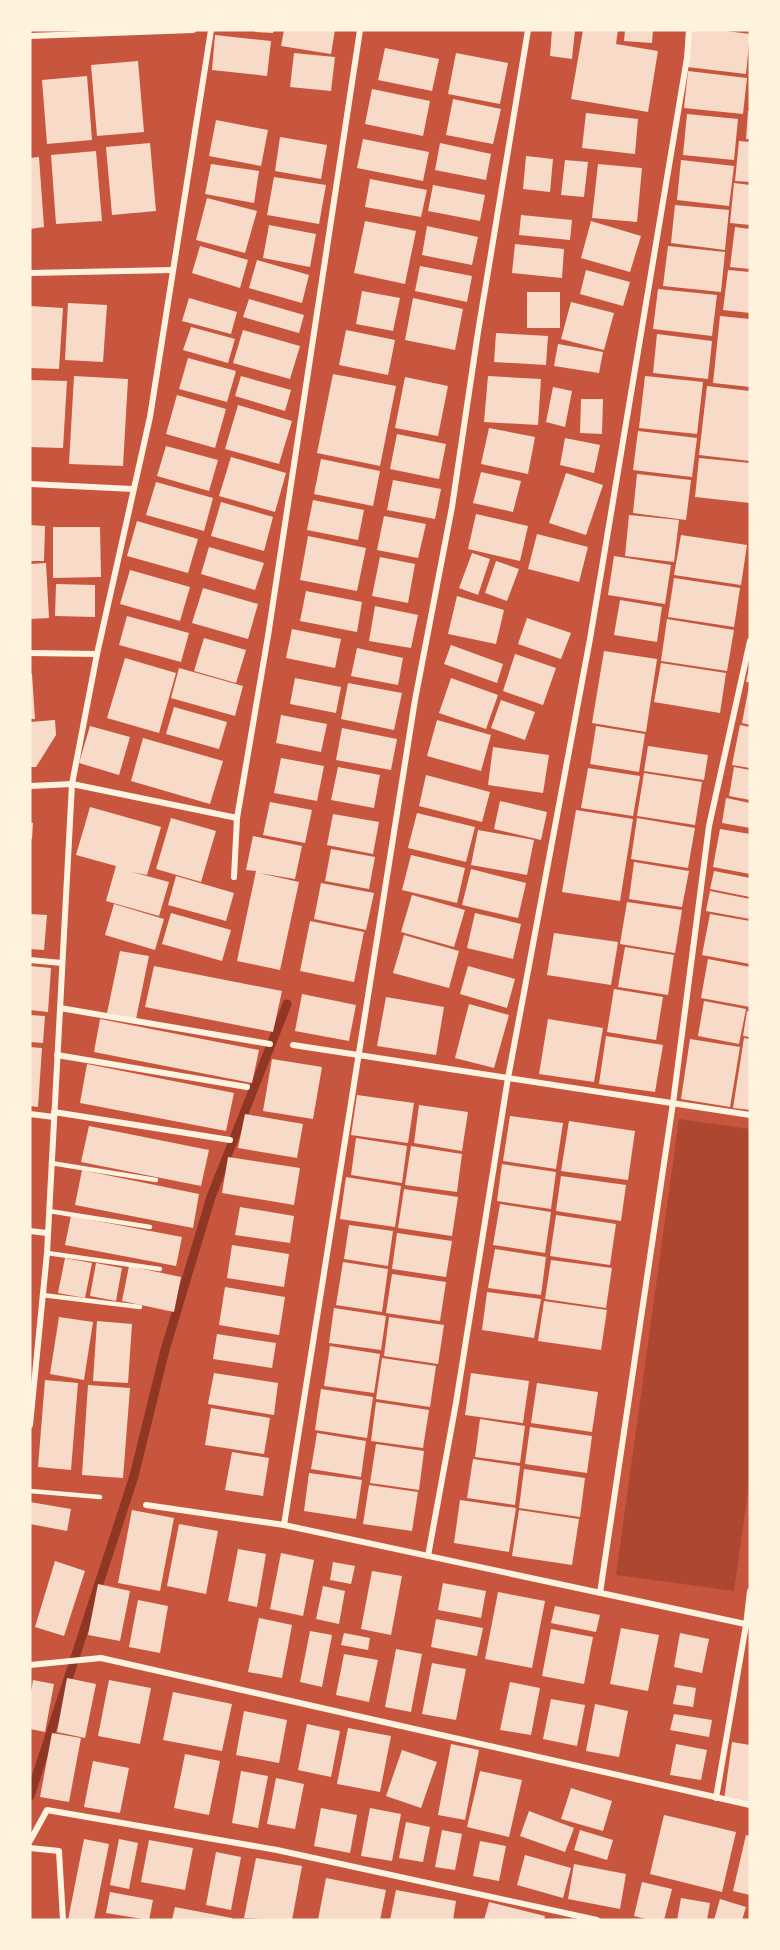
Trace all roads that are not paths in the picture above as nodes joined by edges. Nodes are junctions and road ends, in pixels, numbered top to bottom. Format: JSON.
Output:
{"nodes":[{"id":1,"x":193,"y":30,"type":"edge"},
{"id":2,"x":211,"y":30,"type":"edge"},
{"id":3,"x":360,"y":30,"type":"edge"},
{"id":4,"x":528,"y":30,"type":"edge"},
{"id":5,"x":689,"y":30,"type":"edge"},
{"id":6,"x":30,"y":36,"type":"edge"},
{"id":7,"x":173,"y":270,"type":"junction"},
{"id":8,"x":30,"y":273,"type":"edge"},
{"id":9,"x":30,"y":484,"type":"edge"},
{"id":10,"x":133,"y":489,"type":"junction"},
{"id":11,"x":750,"y":640,"type":"edge"},
{"id":12,"x":30,"y":653,"type":"edge"},
{"id":13,"x":97,"y":654,"type":"junction"},
{"id":14,"x":72,"y":784,"type":"junction"},
{"id":15,"x":30,"y":786,"type":"edge"},
{"id":16,"x":237,"y":818,"type":"junction"},
{"id":17,"x":234,"y":877,"type":"dead end"},
{"id":18,"x":30,"y":960,"type":"edge"},
{"id":19,"x":62,"y":963,"type":"junction"},
{"id":20,"x":60,"y":1008,"type":"junction"},
{"id":21,"x":270,"y":1044,"type":"dead end"},
{"id":22,"x":293,"y":1045,"type":"dead end"},
{"id":23,"x":57,"y":1055,"type":"junction"},
{"id":24,"x":358,"y":1055,"type":"junction"},
{"id":25,"x":508,"y":1078,"type":"junction"},
{"id":26,"x":247,"y":1087,"type":"dead end"},
{"id":27,"x":674,"y":1103,"type":"junction"},
{"id":28,"x":30,"y":1114,"type":"edge"},
{"id":29,"x":54,"y":1114,"type":"junction"},
{"id":30,"x":750,"y":1115,"type":"edge"},
{"id":31,"x":230,"y":1140,"type":"dead end"},
{"id":32,"x":51,"y":1163,"type":"junction"},
{"id":33,"x":156,"y":1180,"type":"dead end"},
{"id":34,"x":49,"y":1211,"type":"junction"},
{"id":35,"x":150,"y":1227,"type":"dead end"},
{"id":36,"x":30,"y":1231,"type":"edge"},
{"id":37,"x":47,"y":1233,"type":"junction"},
{"id":38,"x":46,"y":1253,"type":"junction"},
{"id":39,"x":160,"y":1269,"type":"dead end"},
{"id":40,"x":42,"y":1295,"type":"junction"},
{"id":41,"x":140,"y":1307,"type":"dead end"},
{"id":42,"x":30,"y":1425,"type":"edge"},
{"id":43,"x":30,"y":1491,"type":"edge"},
{"id":44,"x":100,"y":1497,"type":"dead end"},
{"id":45,"x":146,"y":1505,"type":"dead end"},
{"id":46,"x":284,"y":1525,"type":"junction"},
{"id":47,"x":428,"y":1557,"type":"junction"},
{"id":48,"x":750,"y":1591,"type":"edge"},
{"id":49,"x":600,"y":1593,"type":"junction"},
{"id":50,"x":748,"y":1625,"type":"edge"},
{"id":51,"x":30,"y":1665,"type":"edge"},
{"id":52,"x":716,"y":1798,"type":"junction"},
{"id":53,"x":750,"y":1805,"type":"edge"},
{"id":54,"x":30,"y":1841,"type":"edge"},
{"id":55,"x":30,"y":1848,"type":"edge"},
{"id":56,"x":63,"y":1920,"type":"edge"},
{"id":57,"x":597,"y":1920,"type":"edge"}],
"edges":[{"from":1,"to":6,"type":"street"},
{"from":2,"to":7,"type":"street"},
{"from":3,"to":16,"type":"street"},
{"from":4,"to":24,"type":"street"},
{"from":5,"to":25,"type":"street"},
{"from":7,"to":8,"type":"street"},
{"from":7,"to":10,"type":"street"},
{"from":9,"to":10,"type":"street"},
{"from":10,"to":13,"type":"street"},
{"from":11,"to":27,"type":"street"},
{"from":12,"to":13,"type":"street"},
{"from":13,"to":14,"type":"street"},
{"from":14,"to":15,"type":"street"},
{"from":14,"to":16,"type":"street"},
{"from":14,"to":19,"type":"street"},
{"from":16,"to":17,"type":"street"},
{"from":18,"to":19,"type":"street"},
{"from":19,"to":20,"type":"street"},
{"from":20,"to":21,"type":"street"},
{"from":20,"to":23,"type":"street"},
{"from":22,"to":24,"type":"street"},
{"from":23,"to":26,"type":"street"},
{"from":23,"to":29,"type":"street"},
{"from":24,"to":25,"type":"street"},
{"from":24,"to":46,"type":"street"},
{"from":25,"to":27,"type":"street"},
{"from":25,"to":47,"type":"street"},
{"from":27,"to":30,"type":"street"},
{"from":27,"to":49,"type":"street"},
{"from":28,"to":29,"type":"street"},
{"from":29,"to":31,"type":"street"},
{"from":29,"to":32,"type":"street"},
{"from":32,"to":33,"type":"lane"},
{"from":32,"to":34,"type":"street"},
{"from":34,"to":35,"type":"lane"},
{"from":34,"to":37,"type":"street"},
{"from":36,"to":37,"type":"street"},
{"from":37,"to":38,"type":"street"},
{"from":38,"to":39,"type":"lane"},
{"from":38,"to":40,"type":"street"},
{"from":40,"to":41,"type":"lane"},
{"from":40,"to":42,"type":"street"},
{"from":43,"to":44,"type":"lane"},
{"from":45,"to":46,"type":"street"},
{"from":46,"to":47,"type":"street"},
{"from":47,"to":49,"type":"street"},
{"from":48,"to":50,"type":"street"},
{"from":49,"to":50,"type":"street"},
{"from":50,"to":52,"type":"street"},
{"from":51,"to":52,"type":"street"},
{"from":52,"to":53,"type":"street"},
{"from":54,"to":57,"type":"street"},
{"from":55,"to":56,"type":"street"}]}
